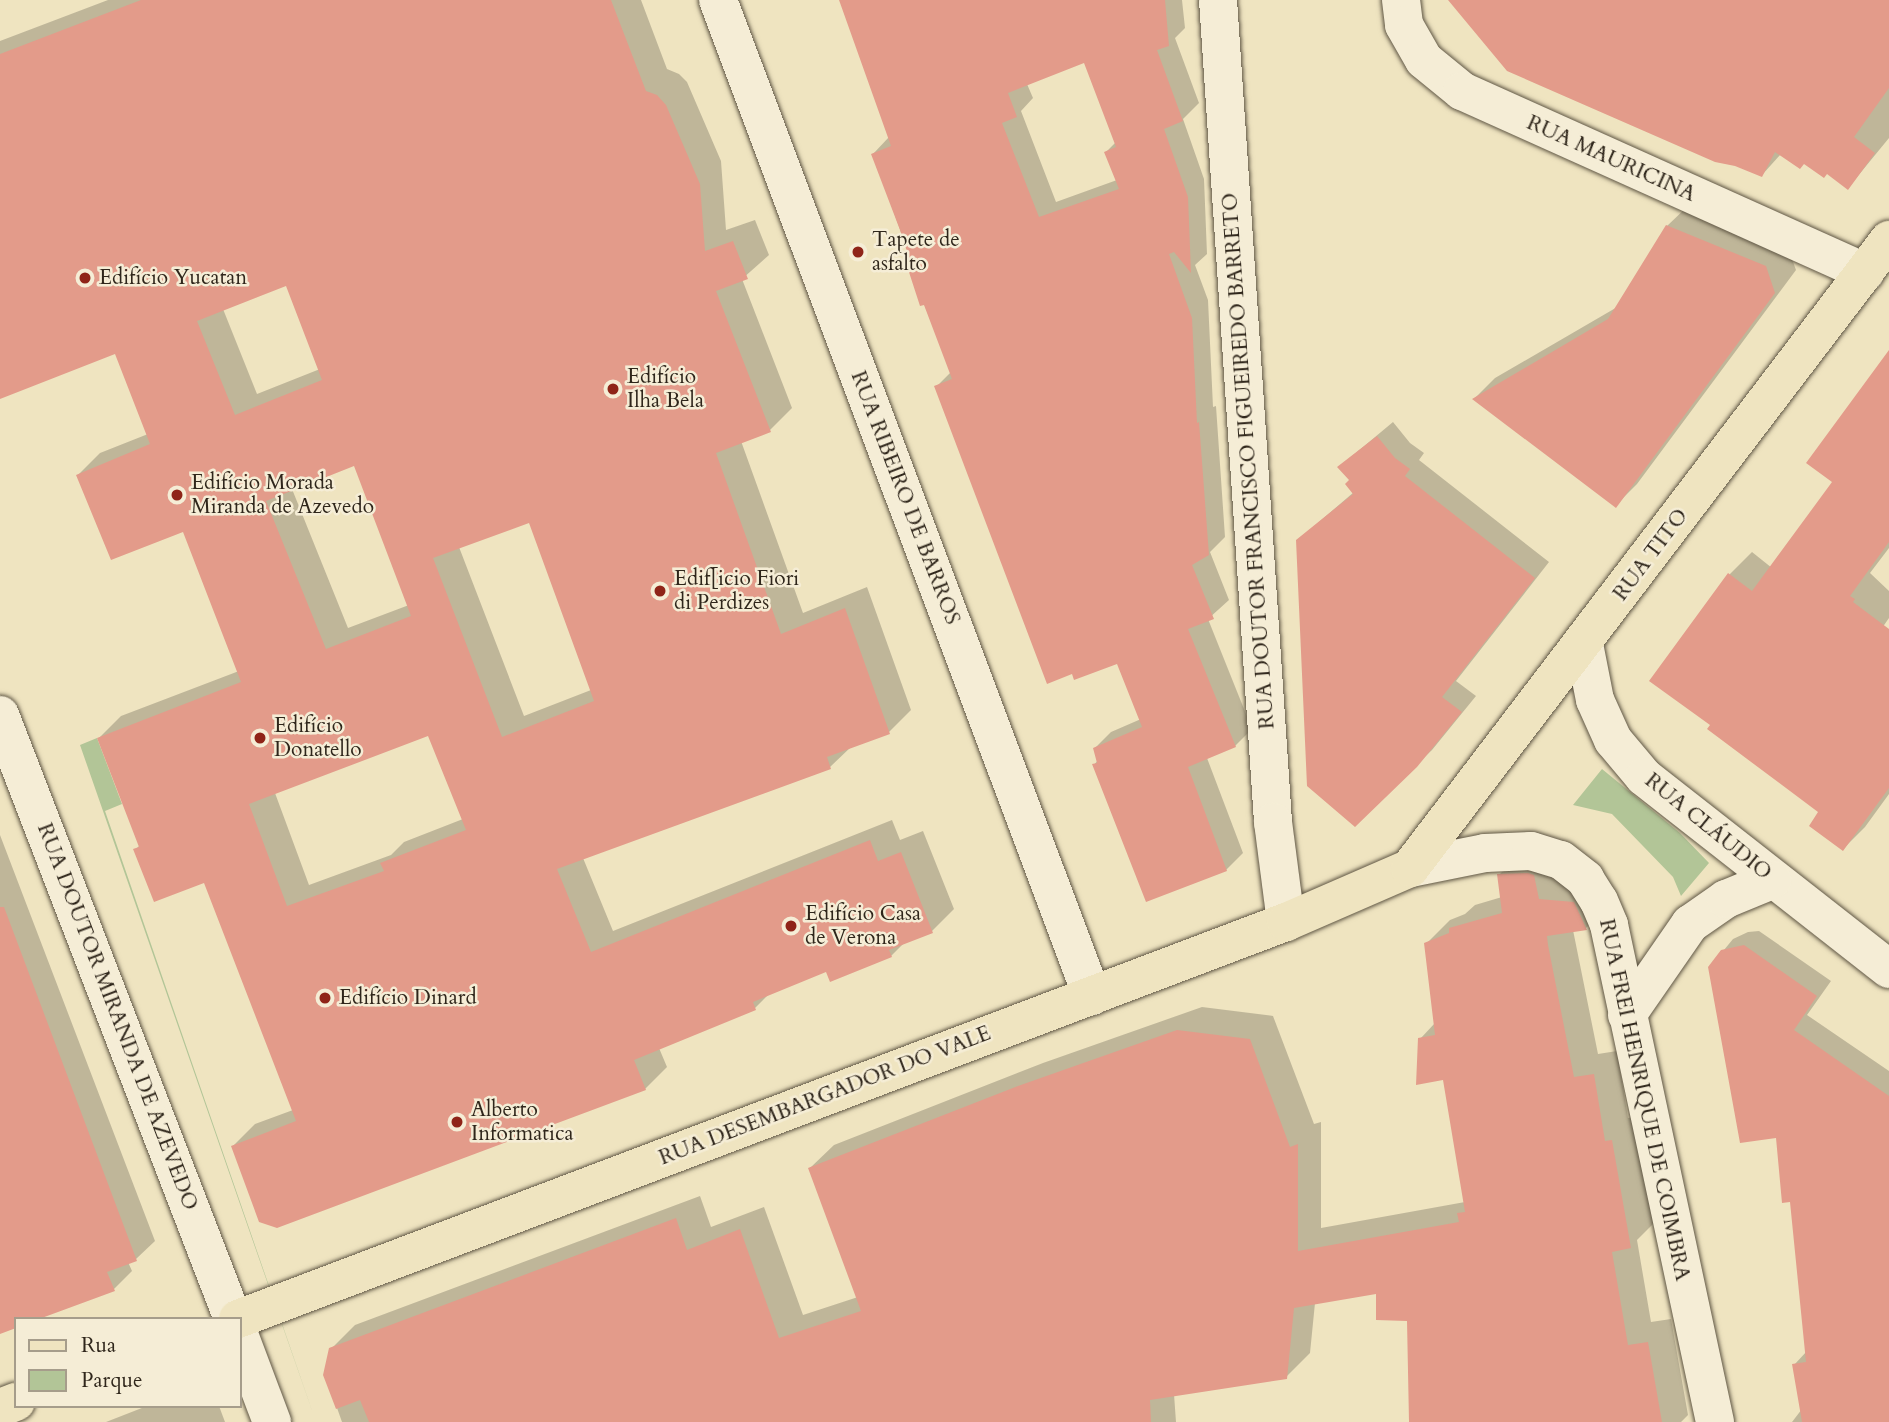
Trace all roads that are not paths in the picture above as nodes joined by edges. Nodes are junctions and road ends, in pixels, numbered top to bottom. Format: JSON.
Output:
{"nodes":[{"id":1,"x":718,"y":0,"type":"edge"},
{"id":2,"x":1218,"y":0,"type":"edge"},
{"id":3,"x":1401,"y":0,"type":"edge"},
{"id":4,"x":1889,"y":240,"type":"edge"},
{"id":5,"x":1865,"y":272,"type":"junction"},
{"id":6,"x":1584,"y":644,"type":"junction"},
{"id":7,"x":0,"y":715,"type":"edge"},
{"id":8,"x":1410,"y":868,"type":"junction"},
{"id":9,"x":1772,"y":880,"type":"junction"},
{"id":10,"x":1286,"y":922,"type":"junction"},
{"id":11,"x":1889,"y":969,"type":"edge"},
{"id":12,"x":1092,"y":996,"type":"junction"},
{"id":13,"x":1626,"y":1015,"type":"junction"},
{"id":14,"x":234,"y":1317,"type":"edge"},
{"id":15,"x":240,"y":1317,"type":"edge"},
{"id":16,"x":242,"y":1342,"type":"edge"},
{"id":17,"x":272,"y":1422,"type":"edge"},
{"id":18,"x":1715,"y":1422,"type":"edge"}],
"edges":[{"from":1,"to":12,"type":"street","name":"RUA RIBEIRO DE BARROS"},
{"from":2,"to":10,"type":"street","name":"RUA DOUTOR FRANCISCO FIGUEIREDO BARRETO"},
{"from":3,"to":5,"type":"street","name":"RUA MAURICINA"},
{"from":4,"to":5,"type":"main road","name":"RUA TITO"},
{"from":5,"to":6,"type":"main road","name":"RUA TITO"},
{"from":6,"to":8,"type":"main road","name":"RUA TITO"},
{"from":6,"to":9,"type":"street","name":"RUA CLÁUDIO"},
{"from":7,"to":14,"type":"street","name":"RUA DOUTOR MIRANDA DE AZEVEDO"},
{"from":8,"to":10,"type":"main road","name":"RUA DESEMBARGADOR DO VALE"},
{"from":8,"to":13,"type":"street","name":"RUA FREI HENRIQUE DE COIMBRA"},
{"from":9,"to":11,"type":"street","name":"RUA CLÁUDIO"},
{"from":9,"to":13,"type":"street"},
{"from":10,"to":12,"type":"main road","name":"RUA DESEMBARGADOR DO VALE"},
{"from":12,"to":15,"type":"main road","name":"RUA DESEMBARGADOR DO VALE"},
{"from":13,"to":18,"type":"street","name":"RUA FREI HENRIQUE DE COIMBRA"},
{"from":16,"to":17,"type":"street"}]}
